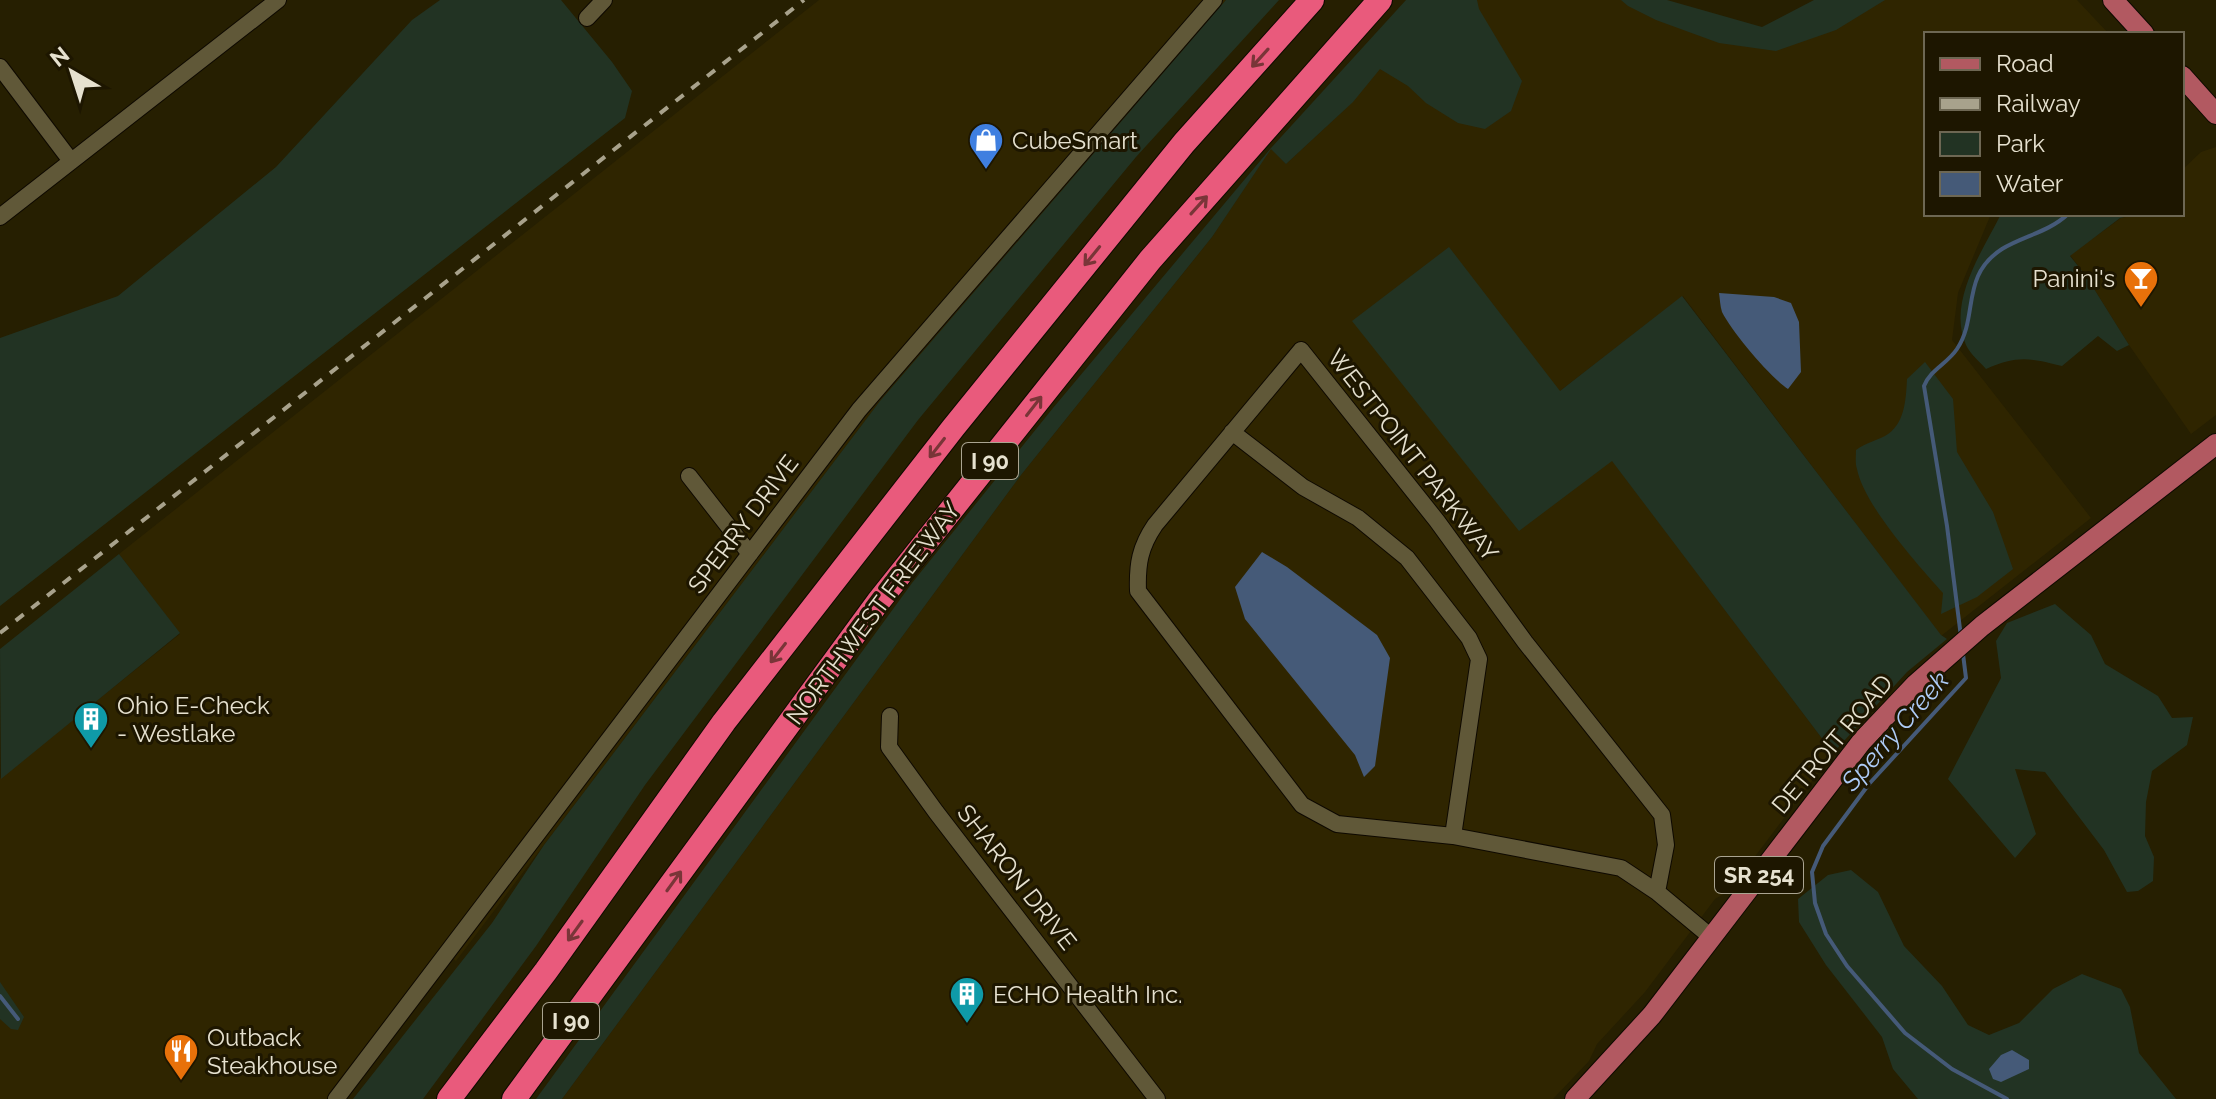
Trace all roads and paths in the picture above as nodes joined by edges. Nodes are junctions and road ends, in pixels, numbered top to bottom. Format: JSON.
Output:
{"nodes":[{"id":1,"x":278,"y":0,"type":"edge"},
{"id":2,"x":604,"y":0,"type":"edge"},
{"id":3,"x":1214,"y":0,"type":"edge"},
{"id":4,"x":1312,"y":0,"type":"edge"},
{"id":5,"x":1380,"y":0,"type":"edge"},
{"id":6,"x":2113,"y":0,"type":"edge"},
{"id":7,"x":587,"y":18,"type":"dead end"},
{"id":8,"x":2142,"y":32,"type":"edge"},
{"id":9,"x":0,"y":67,"type":"edge"},
{"id":10,"x":2184,"y":78,"type":"edge"},
{"id":11,"x":2216,"y":114,"type":"edge"},
{"id":12,"x":71,"y":161,"type":"junction"},
{"id":13,"x":0,"y":217,"type":"edge"},
{"id":14,"x":1232,"y":432,"type":"junction"},
{"id":15,"x":2216,"y":444,"type":"edge"},
{"id":16,"x":689,"y":476,"type":"dead end"},
{"id":17,"x":750,"y":554,"type":"junction"},
{"id":18,"x":890,"y":716,"type":"dead end"},
{"id":19,"x":1453,"y":836,"type":"junction"},
{"id":20,"x":1657,"y":892,"type":"junction"},
{"id":21,"x":1711,"y":937,"type":"junction"},
{"id":22,"x":336,"y":1099,"type":"edge"},
{"id":23,"x":449,"y":1099,"type":"edge"},
{"id":24,"x":514,"y":1099,"type":"edge"},
{"id":25,"x":1157,"y":1099,"type":"edge"},
{"id":26,"x":1575,"y":1099,"type":"edge"}],
"edges":[{"from":1,"to":12,"type":"street"},
{"from":2,"to":7,"type":"street"},
{"from":3,"to":17,"type":"street","name":"SPERRY DRIVE"},
{"from":4,"to":23,"type":"highway","name":"NORTHWEST FREEWAY","number":"I 90","one_way":true},
{"from":24,"to":5,"type":"highway","name":"NORTHWEST FREEWAY","number":"I 90","one_way":true},
{"from":6,"to":8,"type":"main road"},
{"from":9,"to":12,"type":"street"},
{"from":10,"to":11,"type":"main road"},
{"from":12,"to":13,"type":"street"},
{"from":14,"to":19,"type":"street"},
{"from":14,"to":19,"type":"street","name":"WESTPOINT PARKWAY"},
{"from":14,"to":20,"type":"street","name":"WESTPOINT PARKWAY"},
{"from":15,"to":21,"type":"main road","name":"DETROIT ROAD","number":"SR 254"},
{"from":16,"to":17,"type":"street"},
{"from":17,"to":22,"type":"street","name":"SPERRY DRIVE"},
{"from":18,"to":25,"type":"street","name":"SHARON DRIVE"},
{"from":19,"to":20,"type":"street","name":"WESTPOINT PARKWAY"},
{"from":20,"to":21,"type":"street","name":"WESTPOINT PARKWAY"},
{"from":21,"to":26,"type":"main road","name":"DETROIT ROAD","number":"SR 254"}]}
